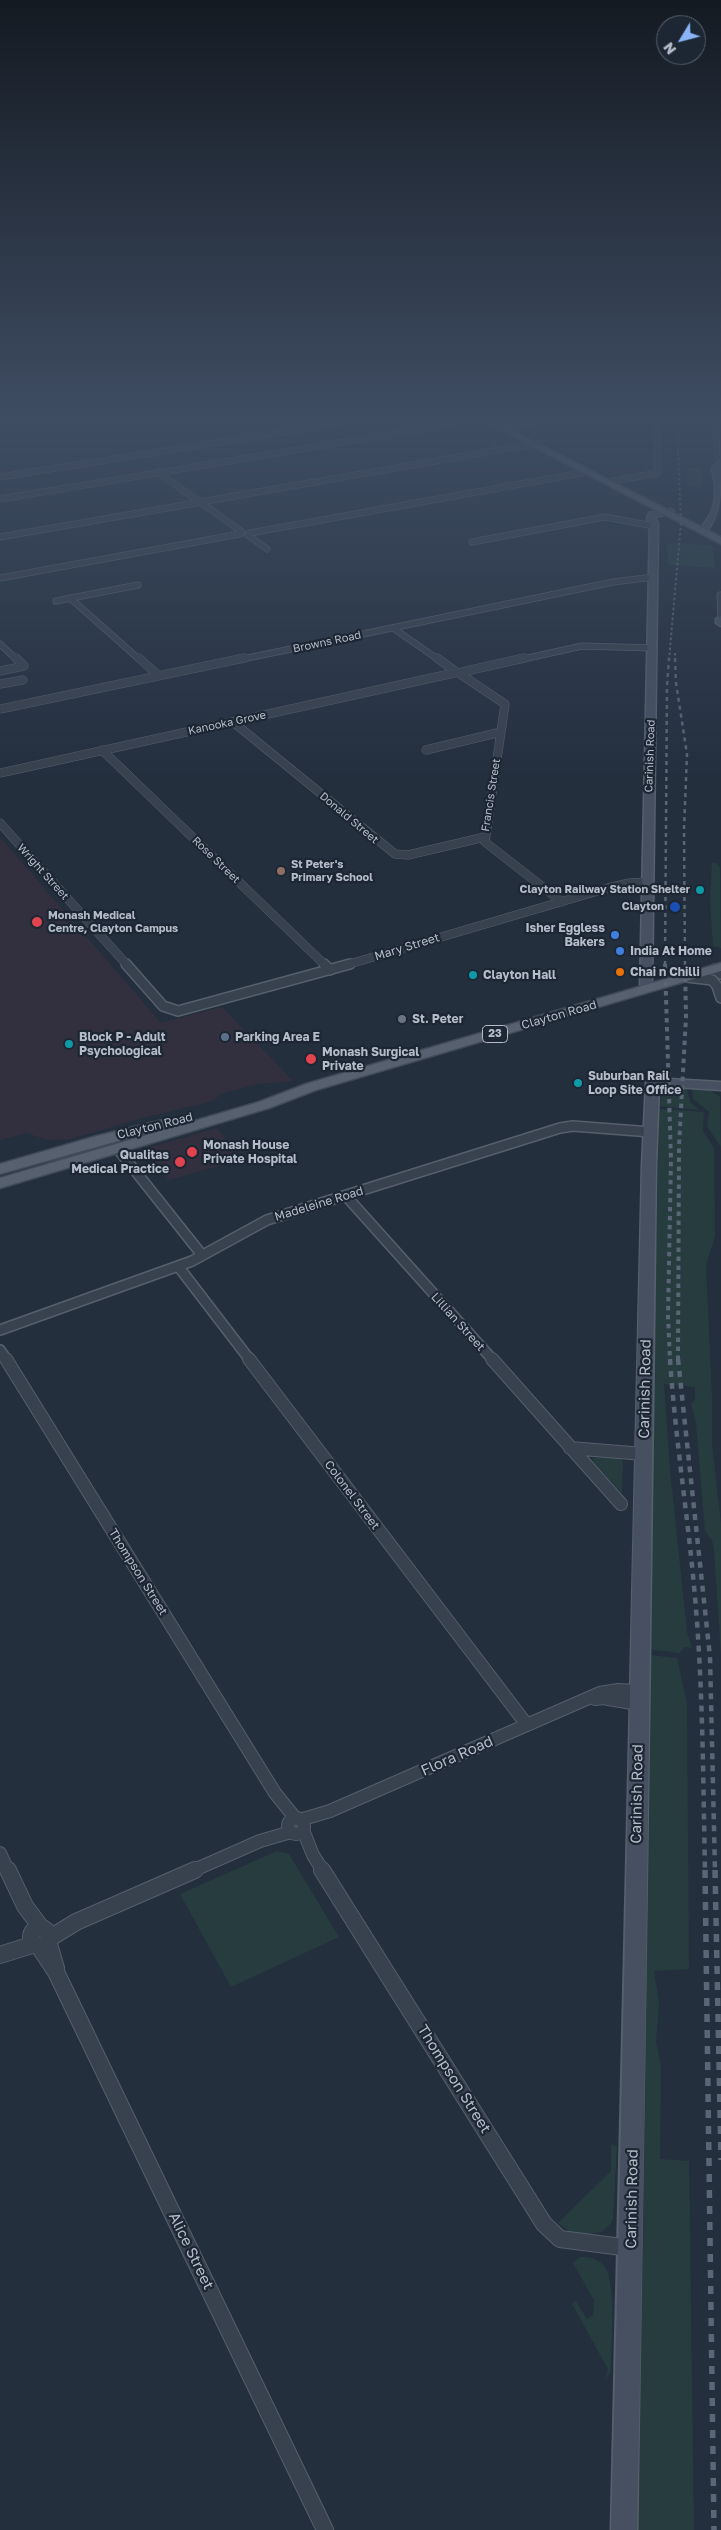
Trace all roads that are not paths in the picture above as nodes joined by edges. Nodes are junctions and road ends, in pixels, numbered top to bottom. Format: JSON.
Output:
{"nodes":[{"id":1,"x":201,"y":541,"type":"edge"},
{"id":2,"x":256,"y":541,"type":"edge"},
{"id":3,"x":477,"y":541,"type":"edge"},
{"id":4,"x":659,"y":541,"type":"edge"},
{"id":5,"x":472,"y":542,"type":"dead end"},
{"id":6,"x":267,"y":549,"type":"dead end"},
{"id":7,"x":654,"y":577,"type":"junction"},
{"id":8,"x":0,"y":578,"type":"edge"},
{"id":9,"x":138,"y":585,"type":"dead end"},
{"id":10,"x":720,"y":595,"type":"dead end"},
{"id":11,"x":70,"y":598,"type":"junction"},
{"id":12,"x":56,"y":600,"type":"dead end"},
{"id":13,"x":721,"y":619,"type":"edge"},
{"id":14,"x":721,"y":623,"type":"edge"},
{"id":15,"x":393,"y":628,"type":"junction"},
{"id":16,"x":0,"y":644,"type":"edge"},
{"id":17,"x":653,"y":648,"type":"junction"},
{"id":18,"x":0,"y":671,"type":"edge"},
{"id":19,"x":458,"y":673,"type":"junction"},
{"id":20,"x":159,"y":676,"type":"junction"},
{"id":21,"x":23,"y":680,"type":"dead end"},
{"id":22,"x":0,"y":684,"type":"edge"},
{"id":23,"x":0,"y":709,"type":"edge"},
{"id":24,"x":233,"y":722,"type":"junction"},
{"id":25,"x":501,"y":732,"type":"junction"},
{"id":26,"x":102,"y":750,"type":"junction"},
{"id":27,"x":426,"y":750,"type":"dead end"},
{"id":28,"x":0,"y":772,"type":"edge"},
{"id":29,"x":0,"y":823,"type":"edge"},
{"id":30,"x":485,"y":837,"type":"junction"},
{"id":31,"x":648,"y":882,"type":"junction"},
{"id":32,"x":562,"y":902,"type":"junction"},
{"id":33,"x":330,"y":970,"type":"junction"},
{"id":34,"x":719,"y":970,"type":"edge"},
{"id":35,"x":685,"y":978,"type":"junction"},
{"id":36,"x":646,"y":989,"type":"junction"},
{"id":37,"x":721,"y":998,"type":"edge"},
{"id":38,"x":167,"y":1010,"type":"joint"},
{"id":39,"x":721,"y":1086,"type":"edge"},
{"id":40,"x":311,"y":1087,"type":"junction"},
{"id":41,"x":651,"y":1132,"type":"junction"},
{"id":42,"x":117,"y":1148,"type":"junction"},
{"id":43,"x":0,"y":1169,"type":"edge"},
{"id":44,"x":0,"y":1183,"type":"edge"},
{"id":45,"x":346,"y":1196,"type":"junction"},
{"id":46,"x":202,"y":1255,"type":"junction"},
{"id":47,"x":178,"y":1266,"type":"junction"},
{"id":48,"x":0,"y":1330,"type":"edge"},
{"id":49,"x":0,"y":1350,"type":"edge"},
{"id":50,"x":570,"y":1448,"type":"junction"},
{"id":51,"x":644,"y":1454,"type":"junction"},
{"id":52,"x":622,"y":1504,"type":"dead end"},
{"id":53,"x":638,"y":1698,"type":"junction"},
{"id":54,"x":527,"y":1725,"type":"junction"},
{"id":55,"x":295,"y":1826,"type":"junction"},
{"id":56,"x":0,"y":1853,"type":"edge"},
{"id":57,"x":40,"y":1937,"type":"junction"},
{"id":58,"x":0,"y":1954,"type":"edge"},
{"id":59,"x":632,"y":2248,"type":"junction"},
{"id":60,"x":623,"y":2522,"type":"edge"},
{"id":61,"x":325,"y":2530,"type":"edge"}],
"edges":[{"from":1,"to":8,"type":"street"},
{"from":2,"to":6,"type":"street"},
{"from":3,"to":5,"type":"street"},
{"from":4,"to":7,"type":"street","name":"Carinish Road"},
{"from":7,"to":15,"type":"street","name":"Browns Road"},
{"from":7,"to":17,"type":"street","name":"Carinish Road"},
{"from":9,"to":11,"type":"street"},
{"from":10,"to":13,"type":"street"},
{"from":11,"to":12,"type":"street"},
{"from":11,"to":20,"type":"street"},
{"from":13,"to":14,"type":"street"},
{"from":15,"to":19,"type":"street","name":"Francis Street"},
{"from":15,"to":20,"type":"street","name":"Browns Road"},
{"from":16,"to":18,"type":"street"},
{"from":17,"to":19,"type":"street","name":"Kanooka Grove"},
{"from":17,"to":31,"type":"street","name":"Carinish Road"},
{"from":19,"to":24,"type":"street","name":"Kanooka Grove"},
{"from":19,"to":25,"type":"street","name":"Francis Street"},
{"from":20,"to":23,"type":"street","name":"Browns Road"},
{"from":21,"to":22,"type":"street"},
{"from":24,"to":26,"type":"street","name":"Kanooka Grove"},
{"from":24,"to":30,"type":"street","name":"Donald Street"},
{"from":25,"to":27,"type":"street"},
{"from":25,"to":30,"type":"street","name":"Francis Street"},
{"from":26,"to":28,"type":"street","name":"Kanooka Grove"},
{"from":26,"to":33,"type":"street","name":"Rose Street"},
{"from":29,"to":38,"type":"street","name":"Wright Street"},
{"from":30,"to":32,"type":"street","name":"Francis Street"},
{"from":31,"to":32,"type":"street","name":"Mary Street"},
{"from":31,"to":36,"type":"street","name":"Carinish Road"},
{"from":32,"to":33,"type":"street","name":"Mary Street"},
{"from":33,"to":38,"type":"street","name":"Mary Street"},
{"from":34,"to":35,"type":"main road","name":"Clayton Road","number":"23"},
{"from":35,"to":36,"type":"main road","name":"Clayton Road","number":"23"},
{"from":35,"to":37,"type":"street"},
{"from":36,"to":40,"type":"main road","name":"Clayton Road","number":"23"},
{"from":39,"to":41,"type":"street","name":"Carinish Road"},
{"from":40,"to":42,"type":"main road","name":"Clayton Road","number":"23"},
{"from":40,"to":43,"type":"main road","name":"Clayton Road","number":"23"},
{"from":41,"to":45,"type":"street","name":"Madeleine Road"},
{"from":41,"to":51,"type":"street","name":"Carinish Road"},
{"from":42,"to":44,"type":"main road","name":"Clayton Road","number":"23"},
{"from":42,"to":46,"type":"street"},
{"from":45,"to":46,"type":"street","name":"Madeleine Road"},
{"from":45,"to":50,"type":"street","name":"Lillian Street"},
{"from":46,"to":47,"type":"street","name":"Madeleine Road"},
{"from":47,"to":48,"type":"street","name":"Madeleine Road"},
{"from":47,"to":54,"type":"street","name":"Colonel Street"},
{"from":49,"to":55,"type":"street","name":"Thompson Street"},
{"from":50,"to":51,"type":"street"},
{"from":50,"to":52,"type":"street","name":"Lillian Street"},
{"from":51,"to":53,"type":"street","name":"Carinish Road"},
{"from":53,"to":54,"type":"street","name":"Flora Road"},
{"from":53,"to":59,"type":"street","name":"Carinish Road"},
{"from":54,"to":55,"type":"street","name":"Flora Road"},
{"from":55,"to":57,"type":"street","name":"Flora Road"},
{"from":55,"to":59,"type":"street","name":"Thompson Street"},
{"from":56,"to":57,"type":"street","name":"Alice Street"},
{"from":57,"to":58,"type":"street","name":"Flora Road"},
{"from":57,"to":61,"type":"street","name":"Alice Street"},
{"from":59,"to":60,"type":"street","name":"Carinish Road"}]}
